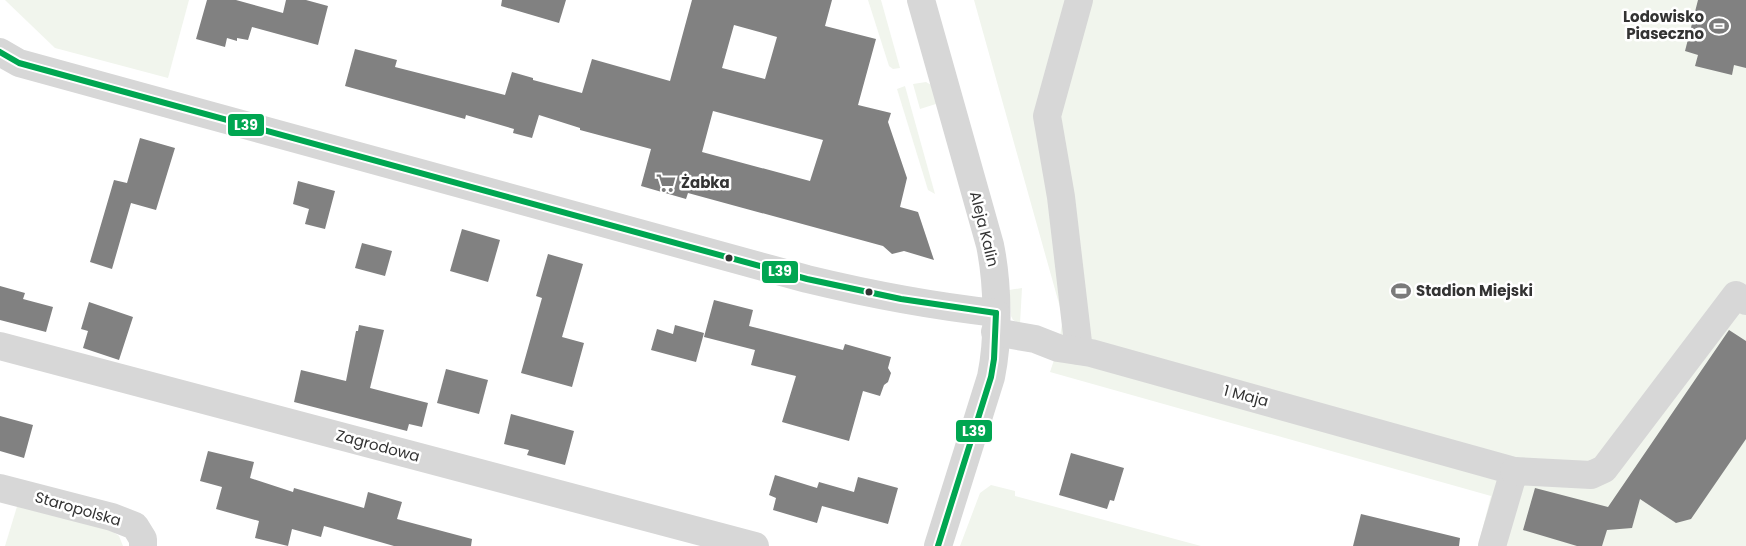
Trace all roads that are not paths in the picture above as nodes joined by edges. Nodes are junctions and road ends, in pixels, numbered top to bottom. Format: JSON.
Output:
{"nodes":[{"id":1,"x":921,"y":0,"type":"edge"},
{"id":2,"x":1079,"y":0,"type":"edge"},
{"id":3,"x":0,"y":52,"type":"edge"},
{"id":4,"x":1746,"y":301,"type":"edge"},
{"id":5,"x":995,"y":322,"type":"junction"},
{"id":6,"x":0,"y":346,"type":"edge"},
{"id":7,"x":1068,"y":350,"type":"junction"},
{"id":8,"x":1505,"y":468,"type":"junction"},
{"id":9,"x":0,"y":488,"type":"edge"},
{"id":10,"x":143,"y":546,"type":"edge"},
{"id":11,"x":755,"y":546,"type":"edge"},
{"id":12,"x":938,"y":546,"type":"edge"},
{"id":13,"x":1492,"y":546,"type":"edge"}],
"edges":[{"from":1,"to":5,"type":"street","name":"Aleja Kalin"},
{"from":2,"to":7,"type":"street"},
{"from":3,"to":5,"type":"street","name":"1 Maja"},
{"from":4,"to":8,"type":"street","name":"1 Maja"},
{"from":5,"to":7,"type":"street","name":"1 Maja"},
{"from":5,"to":12,"type":"street","name":"Aleja Kalin"},
{"from":6,"to":11,"type":"street","name":"Zagrodowa"},
{"from":7,"to":8,"type":"street","name":"1 Maja"},
{"from":8,"to":13,"type":"street"},
{"from":9,"to":10,"type":"street","name":"Staropolska"}]}
